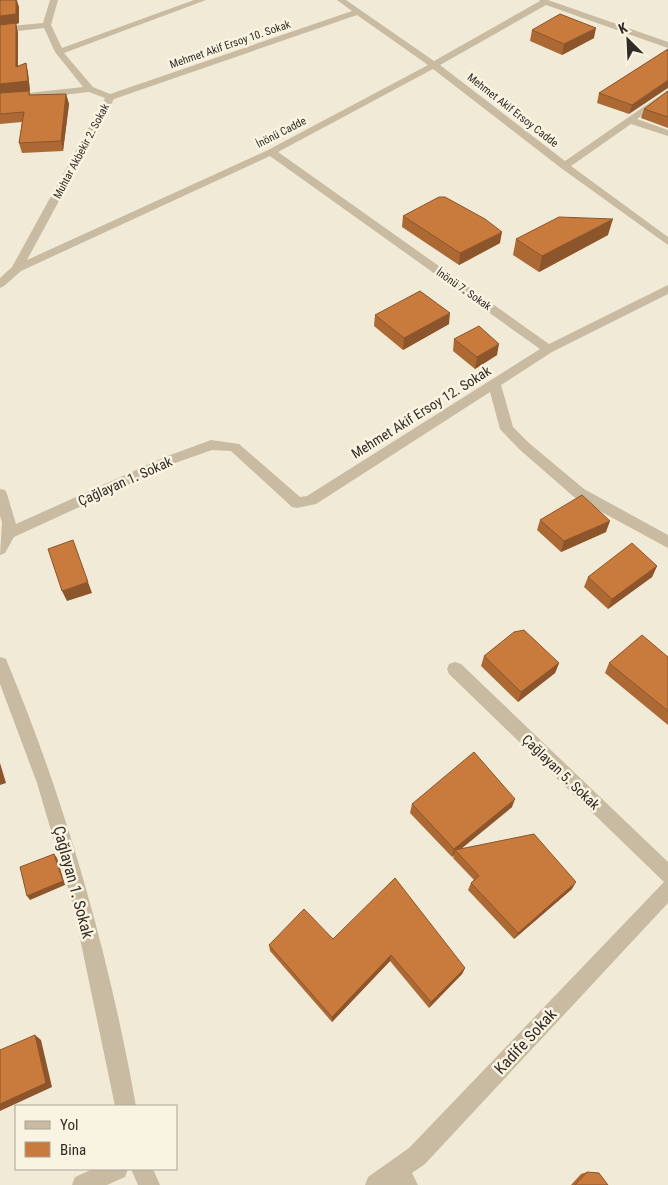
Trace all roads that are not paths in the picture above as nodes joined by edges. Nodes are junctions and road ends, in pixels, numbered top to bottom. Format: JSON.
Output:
{"nodes":[{"id":1,"x":54,"y":0,"type":"edge"},
{"id":2,"x":202,"y":0,"type":"edge"},
{"id":3,"x":341,"y":0,"type":"edge"},
{"id":4,"x":544,"y":1,"type":"edge"},
{"id":5,"x":357,"y":12,"type":"junction"},
{"id":6,"x":47,"y":25,"type":"junction"},
{"id":7,"x":0,"y":30,"type":"edge"},
{"id":8,"x":668,"y":45,"type":"edge"},
{"id":9,"x":59,"y":52,"type":"junction"},
{"id":10,"x":434,"y":65,"type":"junction"},
{"id":11,"x":90,"y":89,"type":"junction"},
{"id":12,"x":668,"y":93,"type":"edge"},
{"id":13,"x":110,"y":97,"type":"junction"},
{"id":14,"x":0,"y":99,"type":"edge"},
{"id":15,"x":630,"y":120,"type":"junction"},
{"id":16,"x":668,"y":133,"type":"edge"},
{"id":17,"x":270,"y":152,"type":"junction"},
{"id":18,"x":565,"y":166,"type":"junction"},
{"id":19,"x":668,"y":242,"type":"edge"},
{"id":20,"x":17,"y":269,"type":"junction"},
{"id":21,"x":0,"y":284,"type":"edge"},
{"id":22,"x":668,"y":289,"type":"edge"},
{"id":23,"x":548,"y":349,"type":"junction"},
{"id":24,"x":494,"y":383,"type":"junction"},
{"id":25,"x":234,"y":446,"type":"joint"},
{"id":26,"x":0,"y":494,"type":"edge"},
{"id":27,"x":9,"y":533,"type":"junction"},
{"id":28,"x":668,"y":542,"type":"edge"},
{"id":29,"x":0,"y":548,"type":"edge"},
{"id":30,"x":0,"y":664,"type":"edge"},
{"id":31,"x":454,"y":668,"type":"dead end"},
{"id":32,"x":668,"y":874,"type":"edge"},
{"id":33,"x":668,"y":890,"type":"edge"},
{"id":34,"x":126,"y":1105,"type":"edge"},
{"id":35,"x":115,"y":1170,"type":"edge"},
{"id":36,"x":142,"y":1170,"type":"edge"},
{"id":37,"x":402,"y":1178,"type":"edge"},
{"id":38,"x":83,"y":1185,"type":"edge"},
{"id":39,"x":149,"y":1185,"type":"edge"},
{"id":40,"x":376,"y":1185,"type":"edge"}],
"edges":[{"from":1,"to":6,"type":"street"},
{"from":2,"to":9,"type":"street"},
{"from":3,"to":5,"type":"street","name":"Mehmet Akif Ersoy Cadde"},
{"from":4,"to":8,"type":"street"},
{"from":4,"to":10,"type":"street","name":"İnönü Cadde"},
{"from":5,"to":10,"type":"street","name":"Mehmet Akif Ersoy Cadde"},
{"from":5,"to":13,"type":"street","name":"Mehmet Akif Ersoy 10. Sokak"},
{"from":6,"to":7,"type":"street"},
{"from":6,"to":9,"type":"street","name":"Muhtar Akbekir 2. Sokak"},
{"from":9,"to":11,"type":"street","name":"Muhtar Akbekir 2. Sokak"},
{"from":10,"to":17,"type":"street","name":"İnönü Cadde"},
{"from":10,"to":18,"type":"street","name":"Mehmet Akif Ersoy Cadde"},
{"from":11,"to":13,"type":"street","name":"Muhtar Akbekir 2. Sokak"},
{"from":11,"to":14,"type":"street"},
{"from":12,"to":15,"type":"street"},
{"from":13,"to":20,"type":"street","name":"Muhtar Akbekir 2. Sokak"},
{"from":15,"to":16,"type":"street"},
{"from":15,"to":18,"type":"street"},
{"from":17,"to":20,"type":"street","name":"İnönü Cadde"},
{"from":17,"to":23,"type":"street","name":"İnönü 7. Sokak"},
{"from":18,"to":19,"type":"street","name":"Mehmet Akif Ersoy Cadde"},
{"from":20,"to":21,"type":"street","name":"Muhtar Akbekir 2. Sokak"},
{"from":22,"to":23,"type":"street"},
{"from":23,"to":24,"type":"street","name":"Mehmet Akif Ersoy 12. Sokak"},
{"from":24,"to":25,"type":"street","name":"Mehmet Akif Ersoy 12. Sokak"},
{"from":24,"to":28,"type":"street"},
{"from":25,"to":27,"type":"street","name":"Çağlayan 1. Sokak"},
{"from":26,"to":27,"type":"street"},
{"from":27,"to":29,"type":"street"},
{"from":30,"to":34,"type":"street","name":"Çağlayan 1. Sokak"},
{"from":31,"to":32,"type":"street","name":"Çağlayan 5. Sokak"},
{"from":33,"to":37,"type":"street","name":"Kadife Sokak"},
{"from":35,"to":38,"type":"street"},
{"from":36,"to":39,"type":"street"},
{"from":37,"to":40,"type":"street","name":"Kadife Sokak"}]}
